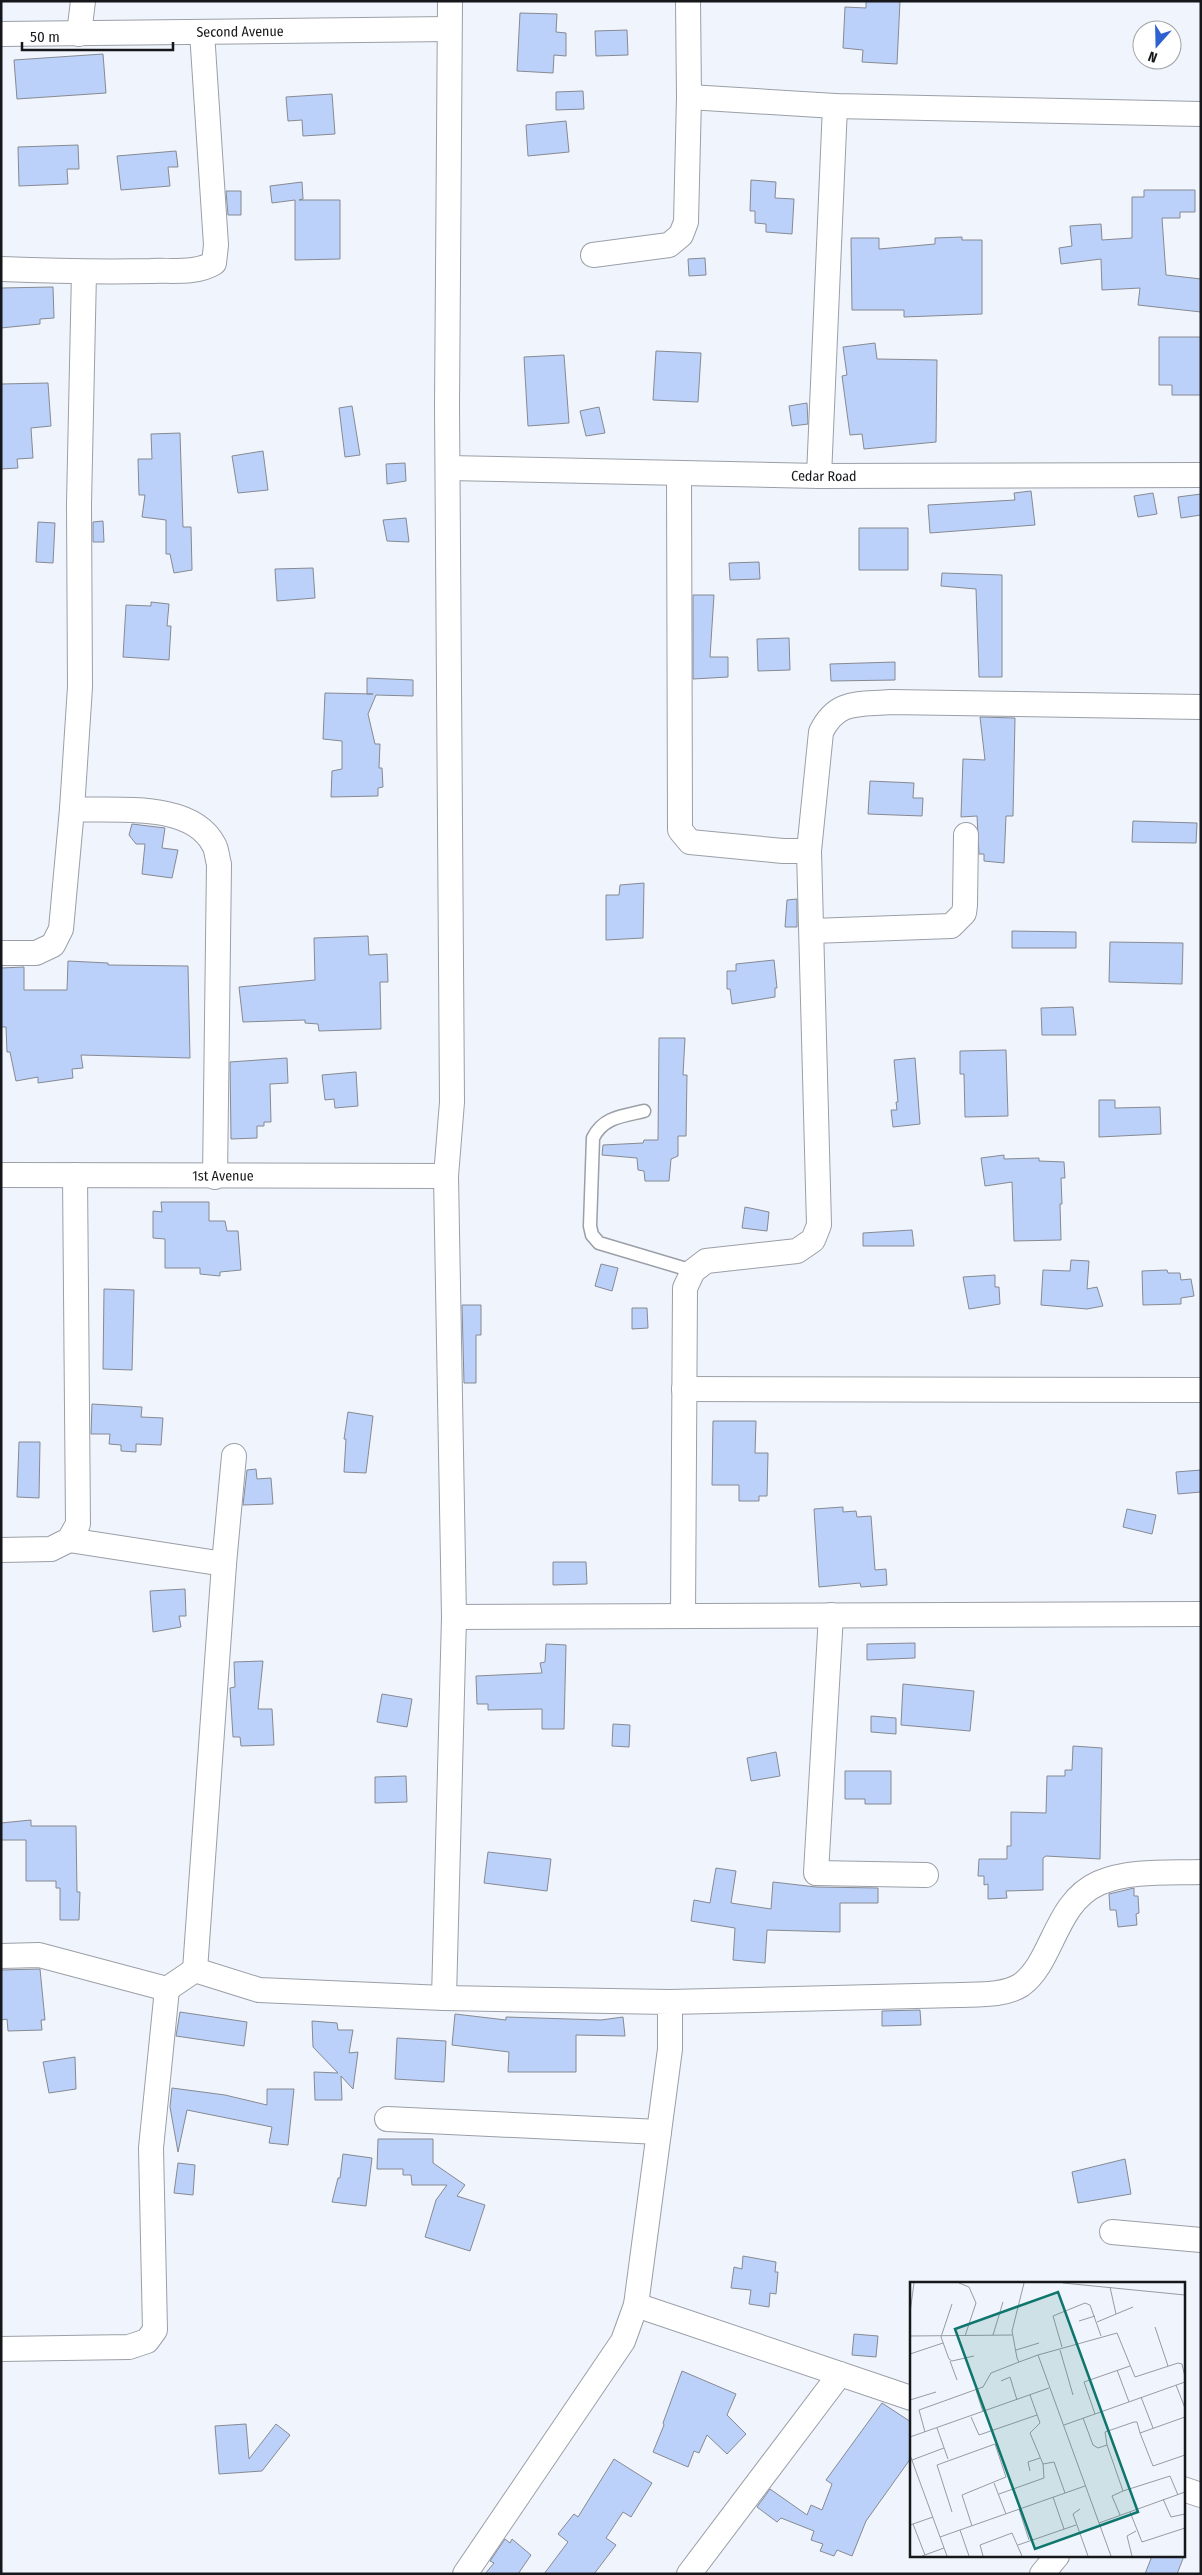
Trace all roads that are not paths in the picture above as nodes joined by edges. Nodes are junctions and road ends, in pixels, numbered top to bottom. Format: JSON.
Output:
{"nodes":[{"id":1,"x":83,"y":1,"type":"edge"},
{"id":2,"x":450,"y":1,"type":"edge"},
{"id":3,"x":688,"y":1,"type":"edge"},
{"id":4,"x":449,"y":29,"type":"junction"},
{"id":5,"x":202,"y":32,"type":"junction"},
{"id":6,"x":1,"y":34,"type":"edge"},
{"id":7,"x":79,"y":34,"type":"junction"},
{"id":8,"x":689,"y":97,"type":"junction"},
{"id":9,"x":835,"y":106,"type":"junction"},
{"id":10,"x":1201,"y":114,"type":"edge"},
{"id":11,"x":594,"y":255,"type":"dead end"},
{"id":12,"x":1,"y":269,"type":"edge"},
{"id":13,"x":84,"y":272,"type":"junction"},
{"id":14,"x":448,"y":468,"type":"junction"},
{"id":15,"x":679,"y":474,"type":"junction"},
{"id":16,"x":1201,"y":475,"type":"edge"},
{"id":17,"x":820,"y":476,"type":"junction"},
{"id":18,"x":1201,"y":706,"type":"edge"},
{"id":19,"x":72,"y":809,"type":"junction"},
{"id":20,"x":966,"y":835,"type":"dead end"},
{"id":21,"x":809,"y":851,"type":"junction"},
{"id":22,"x":812,"y":931,"type":"junction"},
{"id":23,"x":1,"y":953,"type":"edge"},
{"id":24,"x":644,"y":1111,"type":"dead end"},
{"id":25,"x":1,"y":1175,"type":"edge"},
{"id":26,"x":75,"y":1175,"type":"junction"},
{"id":27,"x":446,"y":1176,"type":"junction"},
{"id":28,"x":215,"y":1177,"type":"junction"},
{"id":29,"x":693,"y":1271,"type":"junction"},
{"id":30,"x":684,"y":1389,"type":"junction"},
{"id":31,"x":1201,"y":1390,"type":"edge"},
{"id":32,"x":234,"y":1456,"type":"dead end"},
{"id":33,"x":69,"y":1540,"type":"junction"},
{"id":34,"x":1,"y":1550,"type":"edge"},
{"id":35,"x":224,"y":1564,"type":"junction"},
{"id":36,"x":1201,"y":1614,"type":"edge"},
{"id":37,"x":683,"y":1616,"type":"junction"},
{"id":38,"x":830,"y":1616,"type":"junction"},
{"id":39,"x":454,"y":1617,"type":"junction"},
{"id":40,"x":1201,"y":1872,"type":"edge"},
{"id":41,"x":926,"y":1875,"type":"dead end"},
{"id":42,"x":1,"y":1956,"type":"edge"},
{"id":43,"x":195,"y":1970,"type":"junction"},
{"id":44,"x":167,"y":1989,"type":"junction"},
{"id":45,"x":444,"y":1998,"type":"junction"},
{"id":46,"x":670,"y":2002,"type":"junction"},
{"id":47,"x":387,"y":2119,"type":"dead end"},
{"id":48,"x":659,"y":2132,"type":"junction"},
{"id":49,"x":1112,"y":2232,"type":"dead end"},
{"id":50,"x":1201,"y":2240,"type":"edge"},
{"id":51,"x":636,"y":2305,"type":"junction"},
{"id":52,"x":1,"y":2349,"type":"edge"},
{"id":53,"x":840,"y":2374,"type":"junction"},
{"id":54,"x":910,"y":2398,"type":"edge"},
{"id":55,"x":1184,"y":2489,"type":"edge"},
{"id":56,"x":1201,"y":2495,"type":"edge"},
{"id":57,"x":1055,"y":2558,"type":"edge"},
{"id":58,"x":465,"y":2574,"type":"edge"},
{"id":59,"x":689,"y":2574,"type":"edge"},
{"id":60,"x":1042,"y":2574,"type":"edge"}],
"edges":[{"from":1,"to":7,"type":"street"},
{"from":2,"to":4,"type":"street"},
{"from":3,"to":8,"type":"street"},
{"from":4,"to":5,"type":"street","name":"Second Avenue"},
{"from":4,"to":14,"type":"street"},
{"from":5,"to":7,"type":"street","name":"Second Avenue"},
{"from":5,"to":13,"type":"street"},
{"from":6,"to":7,"type":"street","name":"Second Avenue"},
{"from":8,"to":9,"type":"street"},
{"from":8,"to":11,"type":"street"},
{"from":9,"to":10,"type":"street"},
{"from":9,"to":17,"type":"street"},
{"from":12,"to":13,"type":"street"},
{"from":13,"to":19,"type":"street"},
{"from":14,"to":15,"type":"street","name":"Cedar Road"},
{"from":14,"to":27,"type":"street"},
{"from":15,"to":17,"type":"street","name":"Cedar Road"},
{"from":15,"to":21,"type":"street"},
{"from":16,"to":17,"type":"street","name":"Cedar Road"},
{"from":18,"to":21,"type":"street"},
{"from":19,"to":23,"type":"street"},
{"from":19,"to":28,"type":"street"},
{"from":20,"to":22,"type":"street"},
{"from":21,"to":22,"type":"street"},
{"from":22,"to":29,"type":"street"},
{"from":24,"to":29,"type":"lane"},
{"from":25,"to":26,"type":"street","name":"1st Avenue"},
{"from":26,"to":28,"type":"street","name":"1st Avenue"},
{"from":26,"to":33,"type":"street"},
{"from":27,"to":28,"type":"street","name":"1st Avenue"},
{"from":27,"to":39,"type":"street"},
{"from":29,"to":30,"type":"street"},
{"from":30,"to":31,"type":"street"},
{"from":30,"to":37,"type":"street"},
{"from":32,"to":35,"type":"street"},
{"from":33,"to":34,"type":"street"},
{"from":33,"to":35,"type":"street"},
{"from":35,"to":43,"type":"street"},
{"from":36,"to":38,"type":"street"},
{"from":37,"to":38,"type":"street"},
{"from":37,"to":39,"type":"street"},
{"from":38,"to":41,"type":"street"},
{"from":39,"to":45,"type":"street"},
{"from":40,"to":46,"type":"street"},
{"from":42,"to":44,"type":"street"},
{"from":43,"to":44,"type":"street"},
{"from":43,"to":45,"type":"street"},
{"from":44,"to":52,"type":"street"},
{"from":45,"to":46,"type":"street"},
{"from":46,"to":48,"type":"street"},
{"from":47,"to":48,"type":"street"},
{"from":48,"to":51,"type":"street"},
{"from":49,"to":50,"type":"street"},
{"from":51,"to":53,"type":"street"},
{"from":51,"to":58,"type":"street"},
{"from":53,"to":54,"type":"street"},
{"from":53,"to":59,"type":"street"},
{"from":55,"to":56,"type":"street"},
{"from":57,"to":60,"type":"street"}]}
